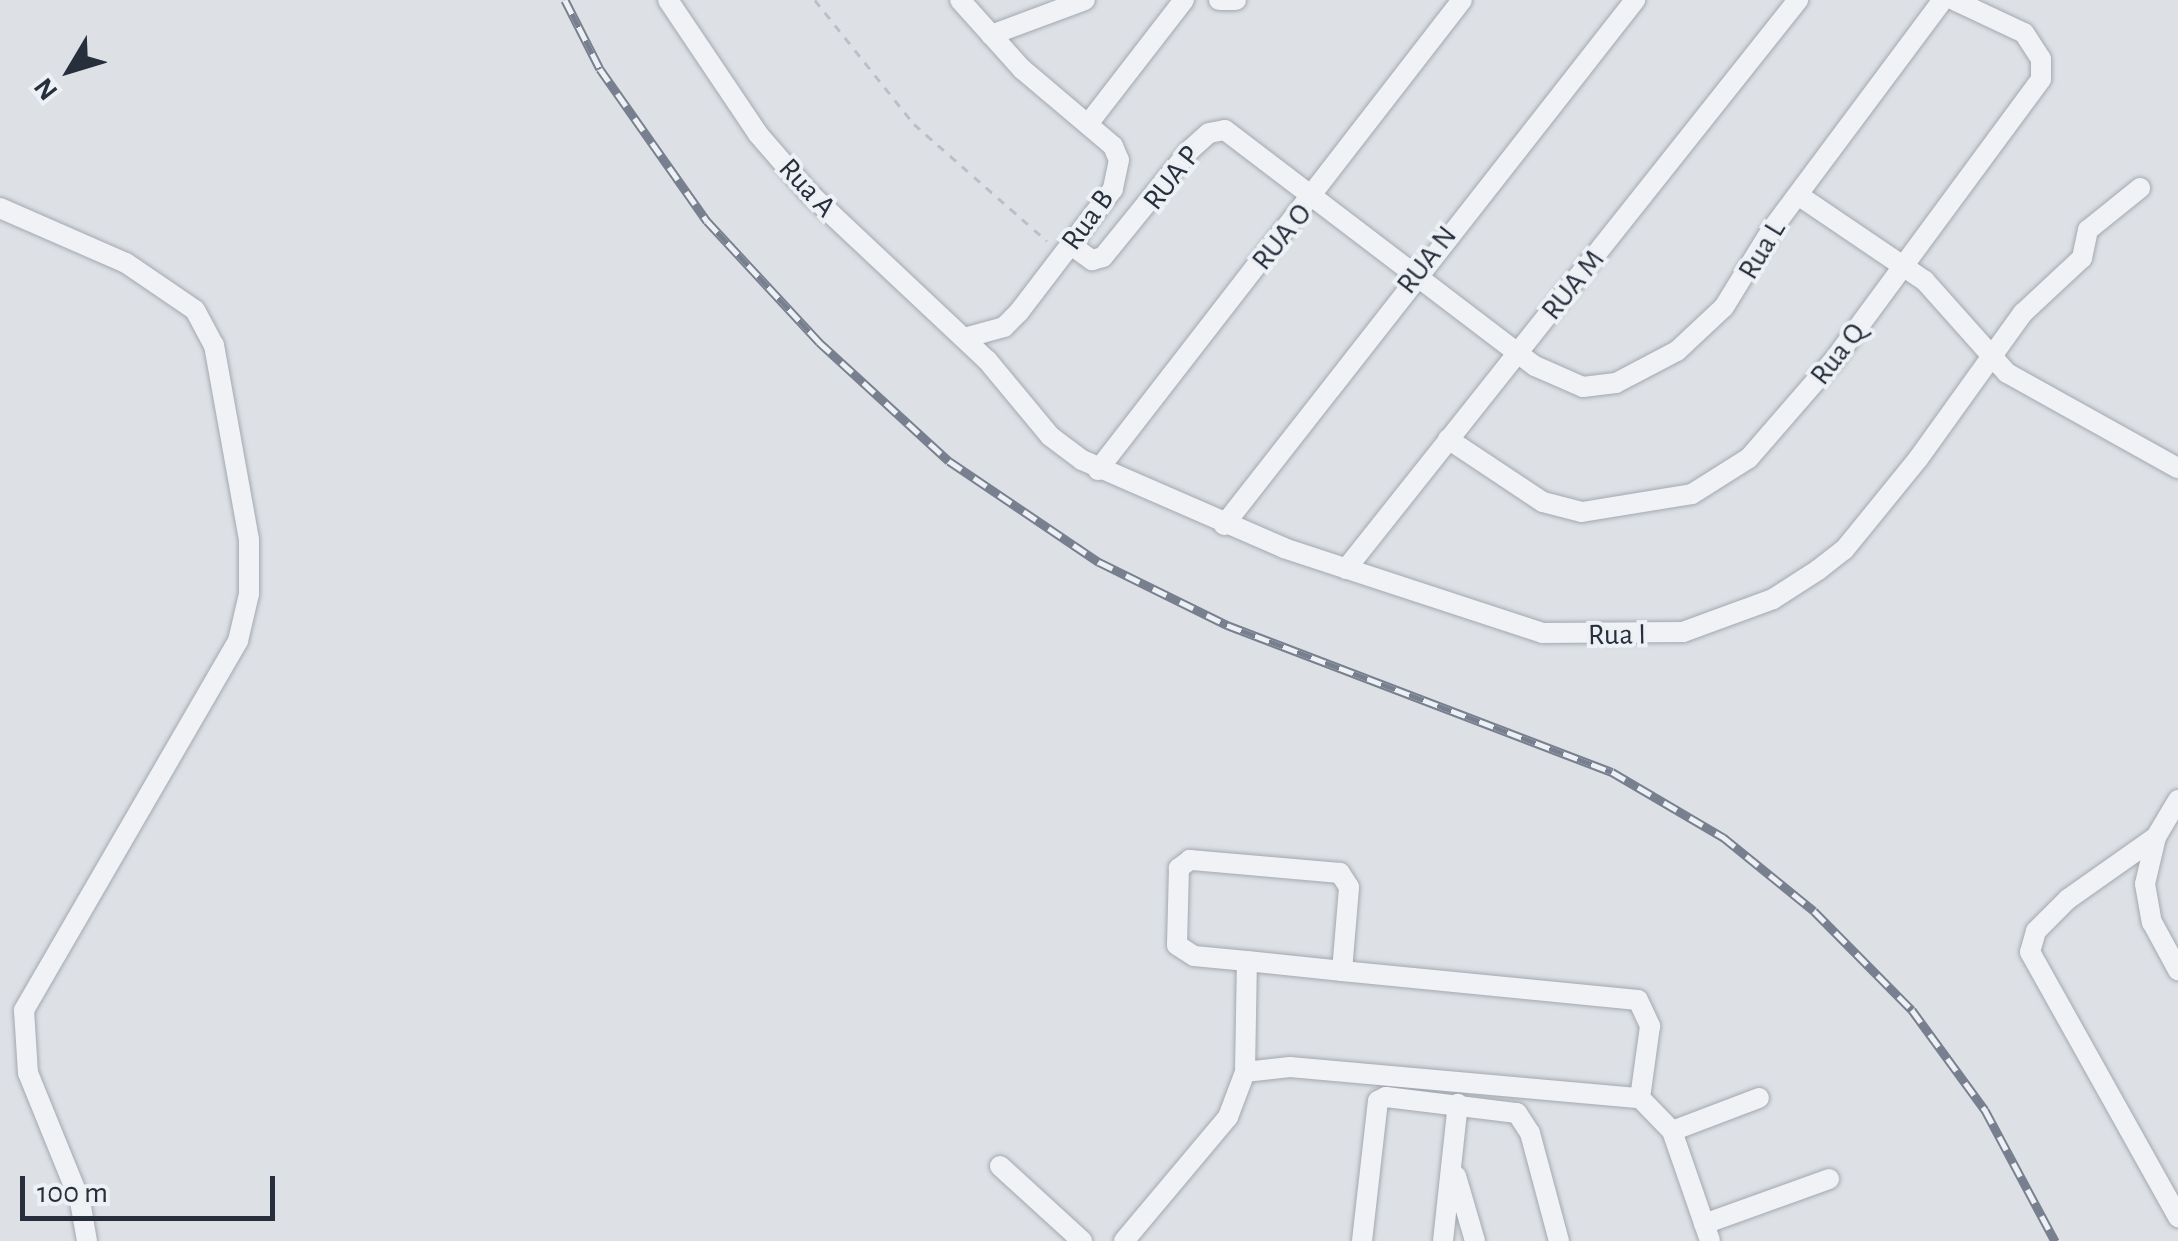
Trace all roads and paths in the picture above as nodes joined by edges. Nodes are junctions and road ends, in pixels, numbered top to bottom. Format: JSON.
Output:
{"nodes":[{"id":1,"x":668,"y":0,"type":"edge"},
{"id":2,"x":815,"y":0,"type":"edge"},
{"id":3,"x":960,"y":0,"type":"edge"},
{"id":4,"x":1084,"y":0,"type":"edge"},
{"id":5,"x":1184,"y":0,"type":"edge"},
{"id":6,"x":1218,"y":0,"type":"edge"},
{"id":7,"x":1235,"y":0,"type":"edge"},
{"id":8,"x":1462,"y":0,"type":"edge"},
{"id":9,"x":1635,"y":0,"type":"edge"},
{"id":10,"x":1798,"y":0,"type":"edge"},
{"id":11,"x":1943,"y":0,"type":"edge"},
{"id":12,"x":1954,"y":0,"type":"edge"},
{"id":13,"x":991,"y":35,"type":"junction"},
{"id":14,"x":1088,"y":124,"type":"junction"},
{"id":15,"x":2140,"y":188,"type":"dead end"},
{"id":16,"x":1798,"y":195,"type":"junction"},
{"id":17,"x":1314,"y":196,"type":"junction"},
{"id":18,"x":0,"y":208,"type":"edge"},
{"id":19,"x":1068,"y":250,"type":"junction"},
{"id":20,"x":1902,"y":271,"type":"junction"},
{"id":21,"x":1418,"y":272,"type":"junction"},
{"id":22,"x":970,"y":343,"type":"junction"},
{"id":23,"x":1518,"y":353,"type":"junction"},
{"id":24,"x":1992,"y":362,"type":"junction"},
{"id":25,"x":1448,"y":439,"type":"junction"},
{"id":26,"x":2178,"y":468,"type":"edge"},
{"id":27,"x":1098,"y":470,"type":"junction"},
{"id":28,"x":1224,"y":525,"type":"junction"},
{"id":29,"x":1346,"y":569,"type":"junction"},
{"id":30,"x":2178,"y":800,"type":"edge"},
{"id":31,"x":2156,"y":837,"type":"junction"},
{"id":32,"x":1247,"y":961,"type":"junction"},
{"id":33,"x":1342,"y":970,"type":"junction"},
{"id":34,"x":2178,"y":970,"type":"edge"},
{"id":35,"x":1245,"y":1072,"type":"junction"},
{"id":36,"x":1640,"y":1098,"type":"junction"},
{"id":37,"x":1760,"y":1098,"type":"dead end"},
{"id":38,"x":1458,"y":1104,"type":"junction"},
{"id":39,"x":1672,"y":1131,"type":"junction"},
{"id":40,"x":1453,"y":1165,"type":"junction"},
{"id":41,"x":1000,"y":1166,"type":"dead end"},
{"id":42,"x":1829,"y":1179,"type":"dead end"},
{"id":43,"x":2178,"y":1216,"type":"edge"},
{"id":44,"x":1707,"y":1232,"type":"edge"},
{"id":45,"x":87,"y":1241,"type":"edge"},
{"id":46,"x":1082,"y":1241,"type":"edge"},
{"id":47,"x":1124,"y":1241,"type":"edge"},
{"id":48,"x":1362,"y":1241,"type":"edge"},
{"id":49,"x":1444,"y":1241,"type":"edge"},
{"id":50,"x":1475,"y":1241,"type":"edge"},
{"id":51,"x":1558,"y":1241,"type":"edge"}],
"edges":[{"from":1,"to":22,"type":"street","name":"Rua A"},
{"from":2,"to":19,"type":"path"},
{"from":3,"to":13,"type":"street","name":"Rua B"},
{"from":4,"to":13,"type":"street"},
{"from":5,"to":14,"type":"street"},
{"from":6,"to":7,"type":"street"},
{"from":8,"to":17,"type":"street","name":"RUA O"},
{"from":9,"to":21,"type":"street","name":"RUA N"},
{"from":10,"to":23,"type":"street","name":"RUA M"},
{"from":11,"to":16,"type":"street","name":"Rua L"},
{"from":12,"to":20,"type":"street","name":"Rua Q"},
{"from":13,"to":14,"type":"street","name":"Rua B"},
{"from":14,"to":19,"type":"street","name":"Rua B"},
{"from":15,"to":24,"type":"street","name":"Rua I"},
{"from":16,"to":20,"type":"street"},
{"from":16,"to":23,"type":"street","name":"Rua L"},
{"from":17,"to":19,"type":"street","name":"RUA P"},
{"from":17,"to":21,"type":"street","name":"RUA P"},
{"from":17,"to":27,"type":"street","name":"RUA O"},
{"from":18,"to":45,"type":"street"},
{"from":19,"to":22,"type":"street","name":"Rua B"},
{"from":20,"to":24,"type":"street"},
{"from":20,"to":25,"type":"street","name":"Rua Q"},
{"from":21,"to":23,"type":"street","name":"RUA P"},
{"from":21,"to":28,"type":"street","name":"RUA N"},
{"from":22,"to":27,"type":"street","name":"Rua I"},
{"from":23,"to":25,"type":"street","name":"RUA M"},
{"from":24,"to":26,"type":"street"},
{"from":24,"to":29,"type":"street","name":"Rua I"},
{"from":25,"to":29,"type":"street","name":"RUA M"},
{"from":27,"to":28,"type":"street","name":"Rua I"},
{"from":28,"to":29,"type":"street","name":"Rua I"},
{"from":30,"to":31,"type":"street"},
{"from":31,"to":34,"type":"street"},
{"from":31,"to":43,"type":"street"},
{"from":32,"to":33,"type":"street"},
{"from":32,"to":33,"type":"street"},
{"from":32,"to":35,"type":"street"},
{"from":33,"to":36,"type":"street"},
{"from":35,"to":36,"type":"street"},
{"from":35,"to":47,"type":"street"},
{"from":36,"to":39,"type":"street"},
{"from":37,"to":39,"type":"street"},
{"from":38,"to":40,"type":"street"},
{"from":38,"to":48,"type":"street"},
{"from":38,"to":51,"type":"street"},
{"from":39,"to":44,"type":"street"},
{"from":40,"to":49,"type":"street"},
{"from":40,"to":50,"type":"street"},
{"from":41,"to":46,"type":"street"},
{"from":42,"to":44,"type":"street"}]}
